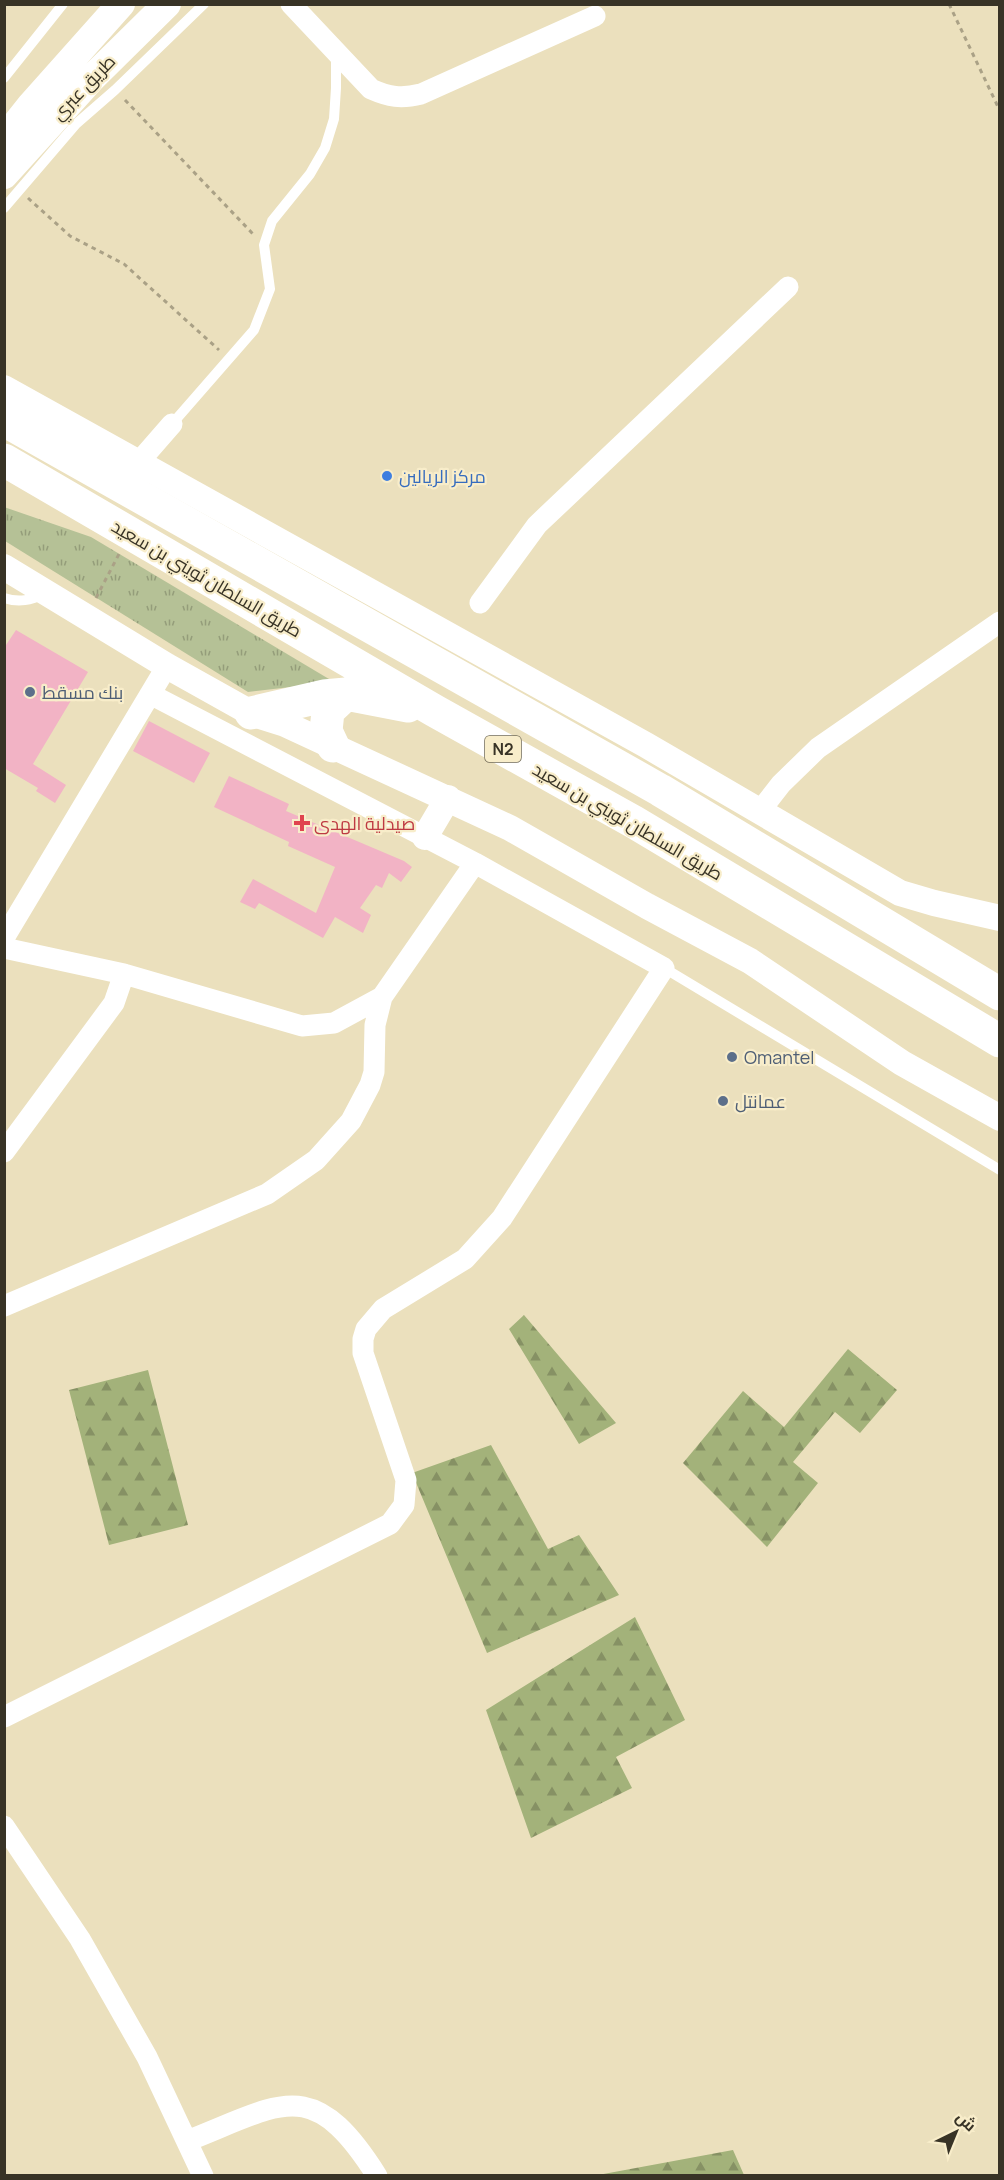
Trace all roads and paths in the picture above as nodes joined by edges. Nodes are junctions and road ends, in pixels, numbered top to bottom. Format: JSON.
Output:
{"nodes":[{"id":1,"x":63,"y":4,"type":"edge"},
{"id":2,"x":121,"y":4,"type":"edge"},
{"id":3,"x":168,"y":4,"type":"edge"},
{"id":4,"x":204,"y":4,"type":"edge"},
{"id":5,"x":291,"y":4,"type":"edge"},
{"id":6,"x":949,"y":4,"type":"edge"},
{"id":7,"x":595,"y":16,"type":"dead end"},
{"id":8,"x":336,"y":52,"type":"junction"},
{"id":9,"x":4,"y":78,"type":"edge"},
{"id":10,"x":103,"y":84,"type":"junction"},
{"id":11,"x":999,"y":111,"type":"edge"},
{"id":12,"x":4,"y":139,"type":"edge"},
{"id":13,"x":12,"y":183,"type":"edge"},
{"id":14,"x":4,"y":208,"type":"edge"},
{"id":15,"x":264,"y":245,"type":"junction"},
{"id":16,"x":788,"y":286,"type":"dead end"},
{"id":17,"x":229,"y":360,"type":"junction"},
{"id":18,"x":4,"y":388,"type":"edge"},
{"id":19,"x":4,"y":420,"type":"edge"},
{"id":20,"x":172,"y":424,"type":"joint"},
{"id":21,"x":4,"y":460,"type":"edge"},
{"id":22,"x":138,"y":463,"type":"junction"},
{"id":23,"x":129,"y":532,"type":"junction"},
{"id":24,"x":4,"y":567,"type":"edge"},
{"id":25,"x":48,"y":593,"type":"junction"},
{"id":26,"x":4,"y":598,"type":"edge"},
{"id":27,"x":480,"y":603,"type":"dead end"},
{"id":28,"x":85,"y":615,"type":"junction"},
{"id":29,"x":999,"y":622,"type":"edge"},
{"id":30,"x":167,"y":666,"type":"junction"},
{"id":31,"x":150,"y":694,"type":"junction"},
{"id":32,"x":346,"y":694,"type":"junction"},
{"id":33,"x":435,"y":711,"type":"junction"},
{"id":34,"x":251,"y":713,"type":"junction"},
{"id":35,"x":333,"y":746,"type":"junction"},
{"id":36,"x":448,"y":798,"type":"junction"},
{"id":37,"x":760,"y":811,"type":"junction"},
{"id":38,"x":425,"y":837,"type":"junction"},
{"id":39,"x":476,"y":863,"type":"junction"},
{"id":40,"x":999,"y":918,"type":"edge"},
{"id":41,"x":4,"y":938,"type":"edge"},
{"id":42,"x":4,"y":948,"type":"edge"},
{"id":43,"x":664,"y":968,"type":"junction"},
{"id":44,"x":124,"y":974,"type":"junction"},
{"id":45,"x":999,"y":994,"type":"edge"},
{"id":46,"x":382,"y":997,"type":"junction"},
{"id":47,"x":999,"y":1041,"type":"edge"},
{"id":48,"x":999,"y":1118,"type":"edge"},
{"id":49,"x":4,"y":1152,"type":"edge"},
{"id":50,"x":999,"y":1170,"type":"edge"},
{"id":51,"x":4,"y":1306,"type":"edge"},
{"id":52,"x":4,"y":1717,"type":"edge"},
{"id":53,"x":4,"y":1826,"type":"edge"},
{"id":54,"x":187,"y":2141,"type":"junction"},
{"id":55,"x":203,"y":2175,"type":"edge"},
{"id":56,"x":376,"y":2175,"type":"edge"}],
"edges":[{"from":1,"to":9,"type":"lane"},
{"from":2,"to":10,"type":"main road"},
{"from":2,"to":12,"type":"main road","name":"طريق عبري"},
{"from":3,"to":10,"type":"main road","name":"طريق عبري"},
{"from":4,"to":10,"type":"lane"},
{"from":5,"to":8,"type":"street"},
{"from":6,"to":11,"type":"path"},
{"from":7,"to":8,"type":"street"},
{"from":8,"to":15,"type":"lane"},
{"from":10,"to":13,"type":"main road","name":"طريق عبري"},
{"from":10,"to":15,"type":"path"},
{"from":13,"to":14,"type":"lane"},
{"from":13,"to":17,"type":"path"},
{"from":15,"to":17,"type":"lane"},
{"from":16,"to":27,"type":"street"},
{"from":17,"to":20,"type":"lane"},
{"from":18,"to":22,"type":"street"},
{"from":19,"to":45,"type":"highway","name":"طريق السلطان ثويني بن سعيد","number":"N2"},
{"from":20,"to":22,"type":"street"},
{"from":21,"to":23,"type":"highway","name":"طريق السلطان ثويني بن سعيد","number":"N2"},
{"from":22,"to":37,"type":"street"},
{"from":23,"to":28,"type":"path"},
{"from":23,"to":33,"type":"highway","name":"طريق السلطان ثويني بن سعيد","number":"N2"},
{"from":24,"to":25,"type":"street"},
{"from":25,"to":26,"type":"lane"},
{"from":25,"to":28,"type":"street"},
{"from":28,"to":30,"type":"street"},
{"from":29,"to":37,"type":"street"},
{"from":30,"to":31,"type":"street"},
{"from":30,"to":34,"type":"street"},
{"from":31,"to":38,"type":"street"},
{"from":31,"to":41,"type":"street"},
{"from":32,"to":33,"type":"highway"},
{"from":32,"to":34,"type":"highway"},
{"from":32,"to":35,"type":"highway"},
{"from":33,"to":47,"type":"highway","name":"طريق السلطان ثويني بن سعيد","number":"N2"},
{"from":34,"to":35,"type":"street"},
{"from":35,"to":36,"type":"street"},
{"from":36,"to":38,"type":"street"},
{"from":36,"to":48,"type":"street"},
{"from":37,"to":40,"type":"street"},
{"from":38,"to":39,"type":"street"},
{"from":39,"to":43,"type":"street"},
{"from":39,"to":46,"type":"street"},
{"from":42,"to":44,"type":"street"},
{"from":43,"to":50,"type":"lane"},
{"from":43,"to":52,"type":"street"},
{"from":44,"to":46,"type":"street"},
{"from":44,"to":49,"type":"street"},
{"from":46,"to":51,"type":"street"},
{"from":53,"to":54,"type":"street"},
{"from":54,"to":55,"type":"street"},
{"from":54,"to":56,"type":"street"}]}
